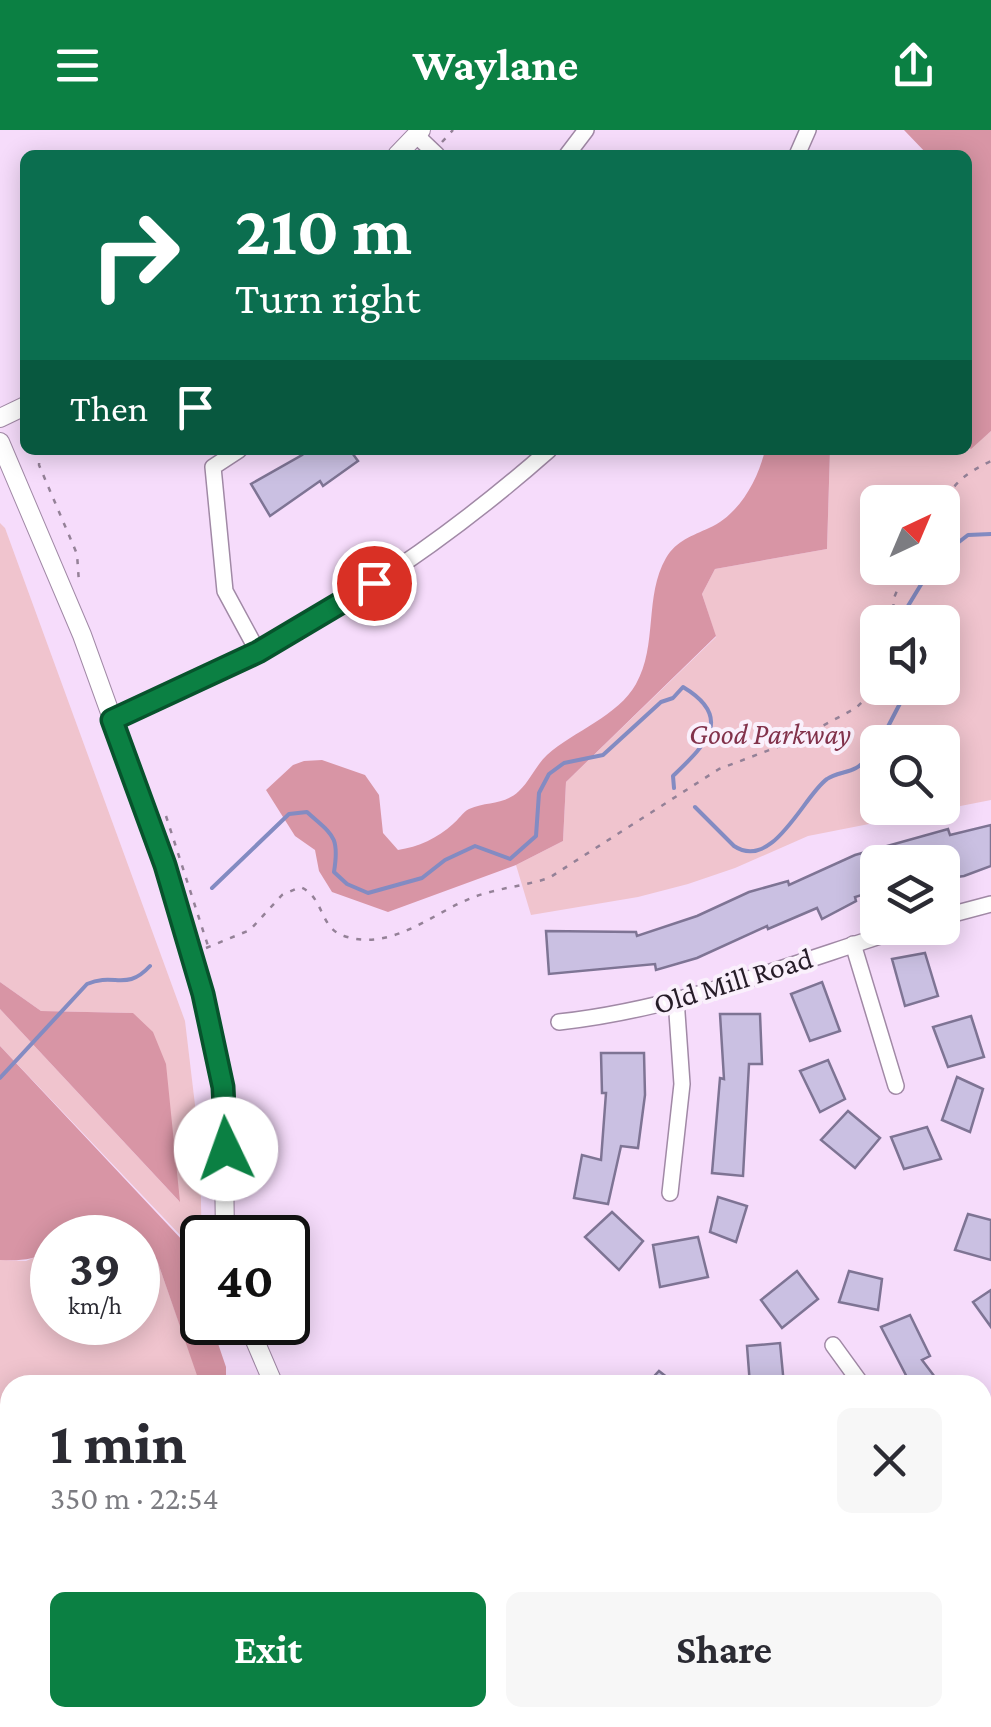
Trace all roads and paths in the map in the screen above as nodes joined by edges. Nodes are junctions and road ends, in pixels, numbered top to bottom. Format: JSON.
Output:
{"nodes":[{"id":1,"x":0,"y":442,"type":"edge"},
{"id":2,"x":231,"y":455,"type":"edge"},
{"id":3,"x":543,"y":455,"type":"edge"},
{"id":4,"x":991,"y":461,"type":"edge"},
{"id":5,"x":955,"y":485,"type":"edge"},
{"id":6,"x":258,"y":652,"type":"junction"},
{"id":7,"x":860,"y":704,"type":"edge"},
{"id":8,"x":112,"y":720,"type":"junction"},
{"id":9,"x":991,"y":904,"type":"edge"},
{"id":10,"x":960,"y":912,"type":"edge"},
{"id":11,"x":860,"y":942,"type":"edge"},
{"id":12,"x":853,"y":944,"type":"junction"},
{"id":13,"x":191,"y":953,"type":"junction"},
{"id":14,"x":676,"y":1000,"type":"junction"},
{"id":15,"x":558,"y":1022,"type":"dead end"},
{"id":16,"x":896,"y":1086,"type":"dead end"},
{"id":17,"x":670,"y":1193,"type":"dead end"},
{"id":18,"x":226,"y":1215,"type":"edge"},
{"id":19,"x":256,"y":1345,"type":"edge"},
{"id":20,"x":833,"y":1345,"type":"dead end"},
{"id":21,"x":268,"y":1375,"type":"edge"},
{"id":22,"x":855,"y":1375,"type":"edge"}],
"edges":[{"from":1,"to":8,"type":"street"},
{"from":2,"to":6,"type":"street"},
{"from":3,"to":6,"type":"street"},
{"from":4,"to":5,"type":"path"},
{"from":6,"to":8,"type":"street"},
{"from":7,"to":13,"type":"path"},
{"from":8,"to":13,"type":"street"},
{"from":9,"to":10,"type":"street"},
{"from":11,"to":12,"type":"street","name":"Old Mill Road"},
{"from":12,"to":14,"type":"street","name":"Old Mill Road"},
{"from":12,"to":16,"type":"street"},
{"from":13,"to":18,"type":"street"},
{"from":14,"to":15,"type":"street","name":"Old Mill Road"},
{"from":14,"to":17,"type":"street"},
{"from":19,"to":21,"type":"street"},
{"from":20,"to":22,"type":"street"}]}
